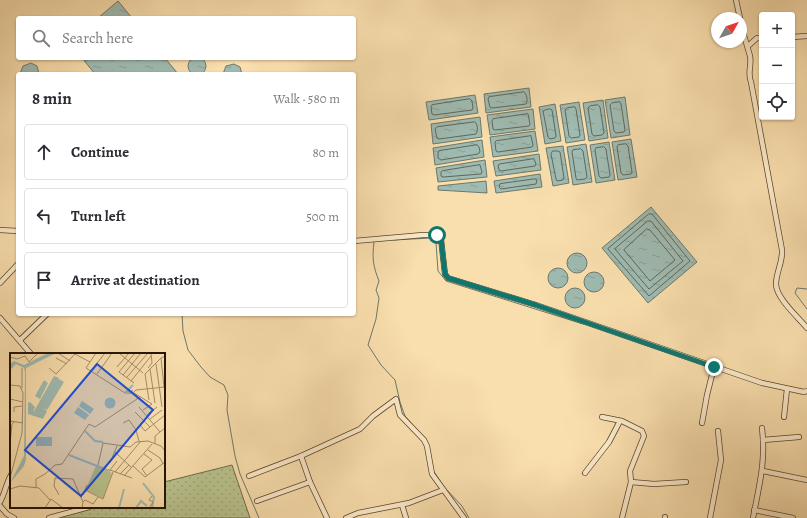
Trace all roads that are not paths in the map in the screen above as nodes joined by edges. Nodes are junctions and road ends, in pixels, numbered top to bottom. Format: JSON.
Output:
{"nodes":[{"id":1,"x":736,"y":0,"type":"edge"},
{"id":2,"x":739,"y":12,"type":"edge"},
{"id":3,"x":807,"y":36,"type":"edge"},
{"id":4,"x":795,"y":37,"type":"edge"},
{"id":5,"x":759,"y":38,"type":"edge"},
{"id":6,"x":747,"y":43,"type":"edge"},
{"id":7,"x":748,"y":46,"type":"junction"},
{"id":8,"x":0,"y":230,"type":"edge"},
{"id":9,"x":16,"y":231,"type":"edge"},
{"id":10,"x":356,"y":240,"type":"edge"},
{"id":11,"x":16,"y":266,"type":"edge"},
{"id":12,"x":0,"y":283,"type":"edge"},
{"id":13,"x":45,"y":316,"type":"edge"},
{"id":14,"x":0,"y":318,"type":"edge"},
{"id":15,"x":807,"y":328,"type":"edge"},
{"id":16,"x":20,"y":340,"type":"junction"},
{"id":17,"x":31,"y":353,"type":"edge"},
{"id":18,"x":714,"y":367,"type":"junction"},
{"id":19,"x":788,"y":388,"type":"junction"},
{"id":20,"x":807,"y":391,"type":"edge"},
{"id":21,"x":602,"y":417,"type":"dead end"},
{"id":22,"x":784,"y":417,"type":"dead end"},
{"id":23,"x":620,"y":421,"type":"junction"},
{"id":24,"x":702,"y":423,"type":"dead end"},
{"id":25,"x":762,"y":428,"type":"dead end"},
{"id":26,"x":718,"y":431,"type":"dead end"},
{"id":27,"x":799,"y":437,"type":"dead end"},
{"id":28,"x":763,"y":440,"type":"junction"},
{"id":29,"x":301,"y":456,"type":"junction"},
{"id":30,"x":763,"y":470,"type":"junction"},
{"id":31,"x":585,"y":473,"type":"dead end"},
{"id":32,"x":249,"y":476,"type":"dead end"},
{"id":33,"x":10,"y":477,"type":"edge"},
{"id":34,"x":807,"y":480,"type":"edge"},
{"id":35,"x":310,"y":482,"type":"junction"},
{"id":36,"x":631,"y":482,"type":"junction"},
{"id":37,"x":686,"y":482,"type":"dead end"},
{"id":38,"x":443,"y":490,"type":"junction"},
{"id":39,"x":257,"y":501,"type":"dead end"},
{"id":40,"x":0,"y":502,"type":"edge"},
{"id":41,"x":402,"y":505,"type":"junction"},
{"id":42,"x":0,"y":506,"type":"edge"},
{"id":43,"x":86,"y":508,"type":"edge"},
{"id":44,"x":754,"y":510,"type":"junction"},
{"id":45,"x":358,"y":515,"type":"edge"},
{"id":46,"x":14,"y":518,"type":"edge"},
{"id":47,"x":53,"y":518,"type":"edge"},
{"id":48,"x":327,"y":518,"type":"edge"},
{"id":49,"x":346,"y":518,"type":"edge"},
{"id":50,"x":406,"y":518,"type":"edge"},
{"id":51,"x":464,"y":518,"type":"edge"},
{"id":52,"x":622,"y":518,"type":"edge"},
{"id":53,"x":710,"y":518,"type":"edge"},
{"id":54,"x":753,"y":518,"type":"edge"},
{"id":55,"x":793,"y":518,"type":"edge"}],
"edges":[{"from":1,"to":2,"type":"street"},
{"from":3,"to":4,"type":"street"},
{"from":5,"to":7,"type":"street"},
{"from":6,"to":7,"type":"street"},
{"from":7,"to":15,"type":"street"},
{"from":8,"to":9,"type":"street"},
{"from":10,"to":18,"type":"street"},
{"from":11,"to":12,"type":"street"},
{"from":13,"to":16,"type":"street"},
{"from":14,"to":16,"type":"street"},
{"from":16,"to":17,"type":"street"},
{"from":18,"to":19,"type":"street"},
{"from":18,"to":24,"type":"street"},
{"from":19,"to":20,"type":"street"},
{"from":19,"to":22,"type":"street"},
{"from":21,"to":23,"type":"street"},
{"from":23,"to":31,"type":"street"},
{"from":23,"to":36,"type":"street"},
{"from":25,"to":28,"type":"street"},
{"from":26,"to":53,"type":"street"},
{"from":27,"to":28,"type":"street"},
{"from":28,"to":30,"type":"street"},
{"from":29,"to":32,"type":"street"},
{"from":29,"to":35,"type":"street"},
{"from":29,"to":38,"type":"street"},
{"from":30,"to":34,"type":"street"},
{"from":30,"to":44,"type":"street"},
{"from":33,"to":40,"type":"street"},
{"from":35,"to":39,"type":"street"},
{"from":35,"to":48,"type":"street"},
{"from":36,"to":37,"type":"street"},
{"from":36,"to":52,"type":"street"},
{"from":38,"to":41,"type":"street"},
{"from":38,"to":51,"type":"street"},
{"from":41,"to":45,"type":"street"},
{"from":41,"to":50,"type":"street"},
{"from":42,"to":46,"type":"street"},
{"from":43,"to":47,"type":"street"},
{"from":44,"to":54,"type":"street"},
{"from":44,"to":55,"type":"street"},
{"from":45,"to":49,"type":"street"}]}
